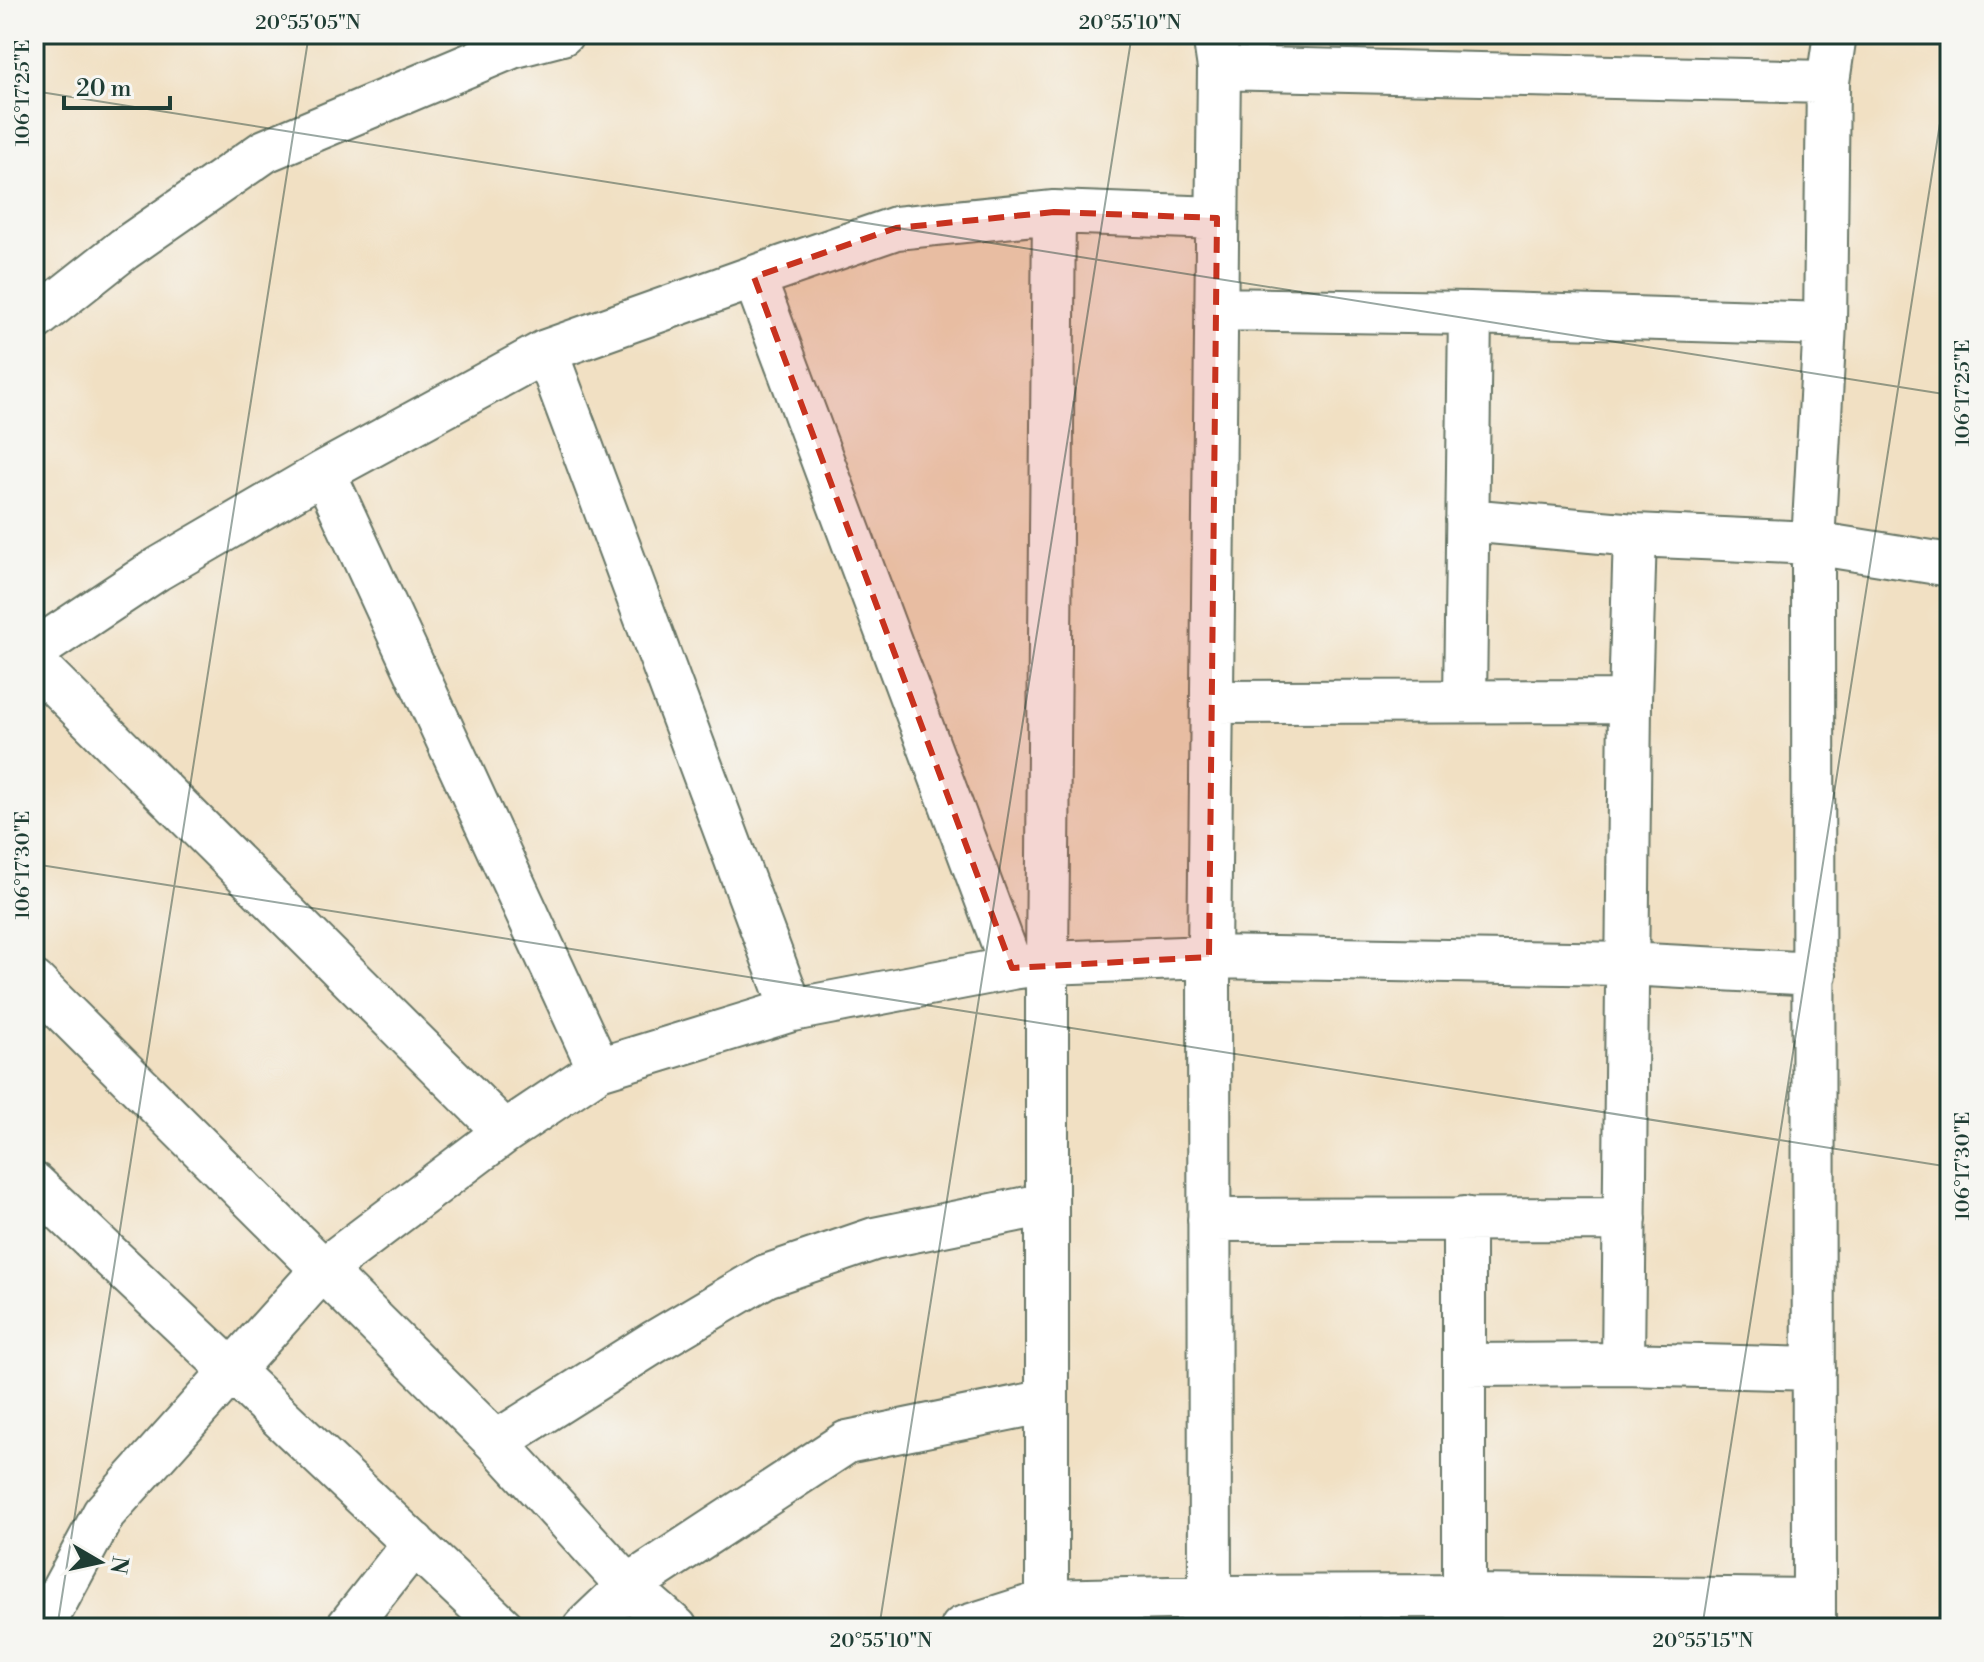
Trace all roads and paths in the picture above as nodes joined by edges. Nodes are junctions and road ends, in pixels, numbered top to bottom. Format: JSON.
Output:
{"nodes":[{"id":1,"x":562,"y":34,"type":"edge"},
{"id":2,"x":1835,"y":34,"type":"edge"},
{"id":3,"x":1216,"y":51,"type":"edge"},
{"id":4,"x":1828,"y":82,"type":"junction"},
{"id":5,"x":1054,"y":212,"type":"junction"},
{"id":6,"x":1217,"y":218,"type":"junction"},
{"id":7,"x":754,"y":277,"type":"junction"},
{"id":8,"x":1216,"y":309,"type":"junction"},
{"id":9,"x":1470,"y":313,"type":"junction"},
{"id":10,"x":34,"y":320,"type":"edge"},
{"id":11,"x":1825,"y":324,"type":"junction"},
{"id":12,"x":546,"y":351,"type":"junction"},
{"id":13,"x":324,"y":472,"type":"junction"},
{"id":14,"x":1467,"y":520,"type":"junction"},
{"id":15,"x":1635,"y":535,"type":"junction"},
{"id":16,"x":1813,"y":543,"type":"junction"},
{"id":17,"x":1950,"y":565,"type":"edge"},
{"id":18,"x":34,"y":651,"type":"edge"},
{"id":19,"x":34,"y":663,"type":"edge"},
{"id":20,"x":1465,"y":701,"type":"junction"},
{"id":21,"x":1630,"y":701,"type":"junction"},
{"id":22,"x":1212,"y":702,"type":"junction"},
{"id":23,"x":1209,"y":957,"type":"junction"},
{"id":24,"x":1627,"y":964,"type":"junction"},
{"id":25,"x":1030,"y":965,"type":"junction"},
{"id":26,"x":1815,"y":974,"type":"junction"},
{"id":27,"x":34,"y":982,"type":"edge"},
{"id":28,"x":792,"y":1010,"type":"junction"},
{"id":29,"x":599,"y":1069,"type":"junction"},
{"id":30,"x":505,"y":1132,"type":"junction"},
{"id":31,"x":34,"y":1184,"type":"edge"},
{"id":32,"x":1047,"y":1204,"type":"junction"},
{"id":33,"x":1464,"y":1218,"type":"junction"},
{"id":34,"x":1625,"y":1219,"type":"junction"},
{"id":35,"x":1209,"y":1220,"type":"junction"},
{"id":36,"x":322,"y":1270,"type":"junction"},
{"id":37,"x":1623,"y":1364,"type":"junction"},
{"id":38,"x":1464,"y":1365,"type":"junction"},
{"id":39,"x":1814,"y":1369,"type":"junction"},
{"id":40,"x":231,"y":1370,"type":"junction"},
{"id":41,"x":1047,"y":1401,"type":"junction"},
{"id":42,"x":496,"y":1442,"type":"junction"},
{"id":43,"x":414,"y":1543,"type":"junction"},
{"id":44,"x":628,"y":1586,"type":"junction"},
{"id":45,"x":1464,"y":1596,"type":"junction"},
{"id":46,"x":1047,"y":1601,"type":"junction"},
{"id":47,"x":1210,"y":1612,"type":"edge"},
{"id":48,"x":1814,"y":1614,"type":"edge"},
{"id":49,"x":42,"y":1628,"type":"edge"},
{"id":50,"x":347,"y":1628,"type":"edge"},
{"id":51,"x":503,"y":1628,"type":"edge"},
{"id":52,"x":584,"y":1628,"type":"edge"},
{"id":53,"x":676,"y":1628,"type":"edge"},
{"id":54,"x":962,"y":1628,"type":"edge"}],
"edges":[{"from":1,"to":10,"type":"street"},
{"from":2,"to":4,"type":"street"},
{"from":3,"to":4,"type":"street"},
{"from":3,"to":6,"type":"street"},
{"from":4,"to":11,"type":"street"},
{"from":5,"to":6,"type":"street"},
{"from":5,"to":7,"type":"street"},
{"from":5,"to":25,"type":"street"},
{"from":6,"to":8,"type":"street"},
{"from":7,"to":12,"type":"street"},
{"from":7,"to":25,"type":"street"},
{"from":8,"to":9,"type":"street"},
{"from":8,"to":22,"type":"street"},
{"from":9,"to":11,"type":"street"},
{"from":9,"to":14,"type":"street"},
{"from":11,"to":16,"type":"street"},
{"from":12,"to":13,"type":"street"},
{"from":12,"to":28,"type":"street"},
{"from":13,"to":18,"type":"street"},
{"from":13,"to":29,"type":"street"},
{"from":14,"to":15,"type":"street"},
{"from":14,"to":20,"type":"street"},
{"from":15,"to":16,"type":"street"},
{"from":15,"to":21,"type":"street"},
{"from":16,"to":17,"type":"street"},
{"from":16,"to":26,"type":"street"},
{"from":19,"to":30,"type":"street"},
{"from":20,"to":21,"type":"street"},
{"from":20,"to":22,"type":"street"},
{"from":21,"to":24,"type":"street"},
{"from":22,"to":23,"type":"street"},
{"from":23,"to":24,"type":"street"},
{"from":23,"to":25,"type":"street"},
{"from":23,"to":35,"type":"street"},
{"from":24,"to":26,"type":"street"},
{"from":24,"to":34,"type":"street"},
{"from":25,"to":28,"type":"street"},
{"from":25,"to":32,"type":"street"},
{"from":26,"to":39,"type":"street"},
{"from":27,"to":36,"type":"street"},
{"from":28,"to":29,"type":"street"},
{"from":29,"to":30,"type":"street"},
{"from":30,"to":36,"type":"street"},
{"from":31,"to":40,"type":"street"},
{"from":32,"to":41,"type":"street"},
{"from":32,"to":42,"type":"street"},
{"from":33,"to":34,"type":"street"},
{"from":33,"to":35,"type":"street"},
{"from":33,"to":38,"type":"street"},
{"from":34,"to":37,"type":"street"},
{"from":35,"to":47,"type":"street"},
{"from":36,"to":40,"type":"street"},
{"from":36,"to":42,"type":"street"},
{"from":37,"to":38,"type":"street"},
{"from":37,"to":39,"type":"street"},
{"from":38,"to":45,"type":"street"},
{"from":39,"to":48,"type":"street"},
{"from":40,"to":43,"type":"street"},
{"from":40,"to":49,"type":"street"},
{"from":41,"to":44,"type":"street"},
{"from":41,"to":46,"type":"street"},
{"from":42,"to":44,"type":"street"},
{"from":43,"to":50,"type":"street"},
{"from":43,"to":51,"type":"street"},
{"from":44,"to":52,"type":"street"},
{"from":44,"to":53,"type":"street"},
{"from":45,"to":47,"type":"street"},
{"from":45,"to":48,"type":"street"},
{"from":46,"to":47,"type":"street"},
{"from":46,"to":54,"type":"street"}]}
